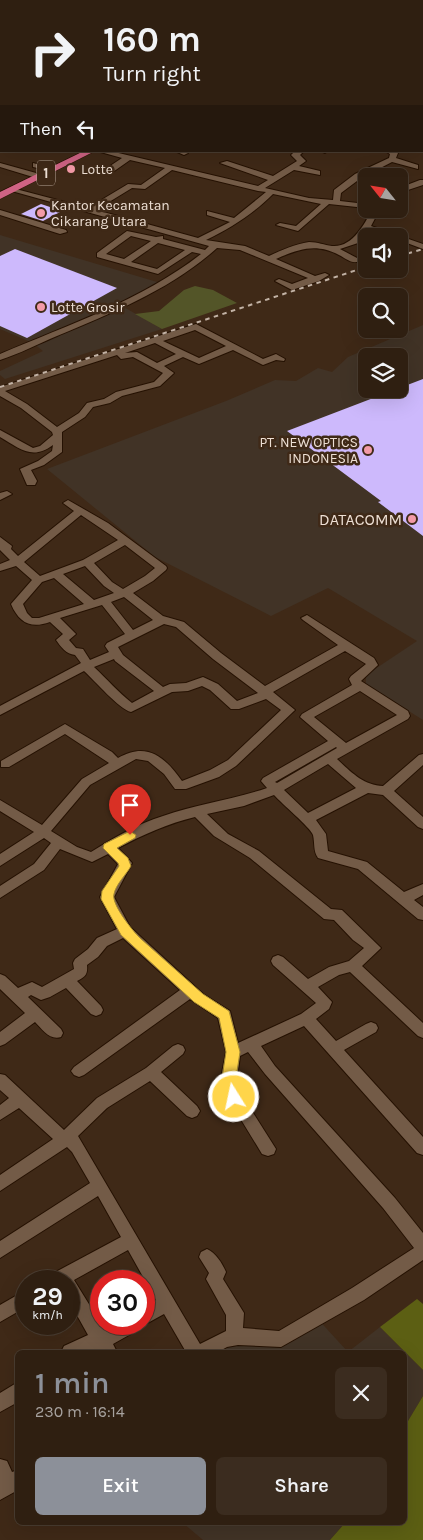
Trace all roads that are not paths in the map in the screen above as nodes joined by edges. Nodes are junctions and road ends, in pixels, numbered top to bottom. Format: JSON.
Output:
{"nodes":[{"id":1,"x":80,"y":152,"type":"edge"},
{"id":2,"x":89,"y":152,"type":"edge"},
{"id":3,"x":104,"y":152,"type":"edge"},
{"id":4,"x":300,"y":152,"type":"edge"},
{"id":5,"x":394,"y":154,"type":"edge"},
{"id":6,"x":128,"y":158,"type":"junction"},
{"id":7,"x":224,"y":163,"type":"dead end"},
{"id":8,"x":0,"y":165,"type":"edge"},
{"id":9,"x":36,"y":165,"type":"dead end"},
{"id":10,"x":292,"y":167,"type":"junction"},
{"id":11,"x":416,"y":167,"type":"dead end"},
{"id":12,"x":47,"y":168,"type":"junction"},
{"id":13,"x":170,"y":168,"type":"junction"},
{"id":14,"x":371,"y":168,"type":"edge"},
{"id":15,"x":107,"y":172,"type":"dead end"},
{"id":16,"x":317,"y":173,"type":"dead end"},
{"id":17,"x":34,"y":175,"type":"junction"},
{"id":18,"x":358,"y":176,"type":"edge"},
{"id":19,"x":273,"y":179,"type":"junction"},
{"id":20,"x":421,"y":184,"type":"edge"},
{"id":21,"x":408,"y":188,"type":"edge"},
{"id":22,"x":12,"y":190,"type":"junction"},
{"id":23,"x":258,"y":190,"type":"junction"},
{"id":24,"x":0,"y":191,"type":"edge"},
{"id":25,"x":270,"y":192,"type":"junction"},
{"id":26,"x":0,"y":196,"type":"edge"},
{"id":27,"x":326,"y":203,"type":"junction"},
{"id":28,"x":336,"y":204,"type":"junction"},
{"id":29,"x":358,"y":205,"type":"edge"},
{"id":30,"x":89,"y":211,"type":"junction"},
{"id":31,"x":0,"y":212,"type":"edge"},
{"id":32,"x":210,"y":213,"type":"dead end"},
{"id":33,"x":372,"y":218,"type":"edge"},
{"id":34,"x":235,"y":221,"type":"junction"},
{"id":35,"x":280,"y":225,"type":"dead end"},
{"id":36,"x":367,"y":227,"type":"junction"},
{"id":37,"x":370,"y":228,"type":"edge"},
{"id":38,"x":63,"y":232,"type":"dead end"},
{"id":39,"x":167,"y":232,"type":"junction"},
{"id":40,"x":160,"y":241,"type":"junction"},
{"id":41,"x":198,"y":241,"type":"junction"},
{"id":42,"x":408,"y":241,"type":"edge"},
{"id":43,"x":215,"y":245,"type":"junction"},
{"id":44,"x":422,"y":246,"type":"edge"},
{"id":45,"x":191,"y":249,"type":"junction"},
{"id":46,"x":334,"y":249,"type":"junction"},
{"id":47,"x":207,"y":253,"type":"junction"},
{"id":48,"x":270,"y":259,"type":"junction"},
{"id":49,"x":354,"y":260,"type":"dead end"},
{"id":50,"x":128,"y":263,"type":"junction"},
{"id":51,"x":325,"y":275,"type":"dead end"},
{"id":52,"x":316,"y":279,"type":"junction"},
{"id":53,"x":279,"y":281,"type":"dead end"},
{"id":54,"x":155,"y":340,"type":"junction"},
{"id":55,"x":232,"y":347,"type":"junction"},
{"id":56,"x":183,"y":354,"type":"junction"},
{"id":57,"x":0,"y":357,"type":"edge"},
{"id":58,"x":281,"y":359,"type":"dead end"},
{"id":59,"x":88,"y":361,"type":"junction"},
{"id":60,"x":157,"y":366,"type":"junction"},
{"id":61,"x":0,"y":391,"type":"edge"},
{"id":62,"x":0,"y":433,"type":"edge"},
{"id":63,"x":57,"y":433,"type":"junction"},
{"id":64,"x":31,"y":483,"type":"dead end"},
{"id":65,"x":68,"y":503,"type":"dead end"},
{"id":66,"x":81,"y":510,"type":"junction"},
{"id":67,"x":125,"y":541,"type":"junction"},
{"id":68,"x":2,"y":545,"type":"edge"},
{"id":69,"x":18,"y":561,"type":"junction"},
{"id":70,"x":87,"y":562,"type":"junction"},
{"id":71,"x":0,"y":568,"type":"edge"},
{"id":72,"x":56,"y":574,"type":"junction"},
{"id":73,"x":38,"y":580,"type":"junction"},
{"id":74,"x":124,"y":594,"type":"junction"},
{"id":75,"x":104,"y":600,"type":"junction"},
{"id":76,"x":91,"y":604,"type":"junction"},
{"id":77,"x":52,"y":617,"type":"junction"},
{"id":78,"x":307,"y":618,"type":"dead end"},
{"id":79,"x":162,"y":620,"type":"junction"},
{"id":80,"x":131,"y":635,"type":"junction"},
{"id":81,"x":347,"y":646,"type":"junction"},
{"id":82,"x":116,"y":654,"type":"junction"},
{"id":83,"x":86,"y":665,"type":"junction"},
{"id":84,"x":359,"y":686,"type":"junction"},
{"id":85,"x":162,"y":692,"type":"junction"},
{"id":86,"x":265,"y":693,"type":"junction"},
{"id":87,"x":0,"y":711,"type":"edge"},
{"id":88,"x":342,"y":745,"type":"junction"},
{"id":89,"x":329,"y":758,"type":"junction"},
{"id":90,"x":423,"y":758,"type":"edge"},
{"id":91,"x":5,"y":764,"type":"dead end"},
{"id":92,"x":117,"y":764,"type":"junction"},
{"id":93,"x":365,"y":789,"type":"junction"},
{"id":94,"x":275,"y":790,"type":"junction"},
{"id":95,"x":386,"y":791,"type":"junction"},
{"id":96,"x":0,"y":805,"type":"edge"},
{"id":97,"x":198,"y":811,"type":"junction"},
{"id":98,"x":308,"y":819,"type":"junction"},
{"id":99,"x":423,"y":824,"type":"edge"},
{"id":100,"x":42,"y":833,"type":"junction"},
{"id":101,"x":58,"y":843,"type":"junction"},
{"id":102,"x":108,"y":848,"type":"junction"},
{"id":103,"x":0,"y":861,"type":"edge"},
{"id":104,"x":423,"y":881,"type":"edge"},
{"id":105,"x":423,"y":887,"type":"edge"},
{"id":106,"x":0,"y":893,"type":"edge"},
{"id":107,"x":403,"y":899,"type":"junction"},
{"id":108,"x":423,"y":915,"type":"edge"},
{"id":109,"x":125,"y":931,"type":"junction"},
{"id":110,"x":278,"y":961,"type":"dead end"},
{"id":111,"x":353,"y":966,"type":"junction"},
{"id":112,"x":0,"y":980,"type":"edge"},
{"id":113,"x":67,"y":980,"type":"junction"},
{"id":114,"x":307,"y":987,"type":"junction"},
{"id":115,"x":190,"y":990,"type":"junction"},
{"id":116,"x":17,"y":996,"type":"junction"},
{"id":117,"x":96,"y":1010,"type":"dead end"},
{"id":118,"x":34,"y":1014,"type":"junction"},
{"id":119,"x":306,"y":1018,"type":"junction"},
{"id":120,"x":371,"y":1028,"type":"dead end"},
{"id":121,"x":423,"y":1032,"type":"edge"},
{"id":122,"x":56,"y":1033,"type":"dead end"},
{"id":123,"x":0,"y":1040,"type":"edge"},
{"id":124,"x":252,"y":1044,"type":"junction"},
{"id":125,"x":334,"y":1049,"type":"junction"},
{"id":126,"x":178,"y":1050,"type":"dead end"},
{"id":127,"x":233,"y":1052,"type":"junction"},
{"id":128,"x":79,"y":1071,"type":"dead end"},
{"id":129,"x":151,"y":1072,"type":"junction"},
{"id":130,"x":0,"y":1080,"type":"edge"},
{"id":131,"x":20,"y":1099,"type":"junction"},
{"id":132,"x":192,"y":1111,"type":"dead end"},
{"id":133,"x":0,"y":1113,"type":"edge"},
{"id":134,"x":64,"y":1140,"type":"junction"},
{"id":135,"x":423,"y":1148,"type":"edge"},
{"id":136,"x":268,"y":1149,"type":"dead end"},
{"id":137,"x":0,"y":1184,"type":"edge"},
{"id":138,"x":100,"y":1186,"type":"junction"},
{"id":139,"x":131,"y":1240,"type":"junction"},
{"id":140,"x":423,"y":1246,"type":"edge"},
{"id":141,"x":0,"y":1250,"type":"edge"},
{"id":142,"x":423,"y":1251,"type":"edge"},
{"id":143,"x":207,"y":1256,"type":"dead end"},
{"id":144,"x":76,"y":1270,"type":"edge"},
{"id":145,"x":167,"y":1304,"type":"junction"},
{"id":146,"x":15,"y":1305,"type":"edge"},
{"id":147,"x":80,"y":1305,"type":"edge"},
{"id":148,"x":155,"y":1311,"type":"edge"},
{"id":149,"x":0,"y":1314,"type":"edge"},
{"id":150,"x":119,"y":1335,"type":"edge"},
{"id":151,"x":234,"y":1337,"type":"junction"},
{"id":152,"x":104,"y":1347,"type":"edge"},
{"id":153,"x":74,"y":1350,"type":"edge"},
{"id":154,"x":194,"y":1350,"type":"edge"},
{"id":155,"x":207,"y":1350,"type":"edge"},
{"id":156,"x":15,"y":1393,"type":"edge"},
{"id":157,"x":0,"y":1403,"type":"edge"},
{"id":158,"x":0,"y":1468,"type":"edge"},
{"id":159,"x":9,"y":1485,"type":"edge"}],
"edges":[{"from":1,"to":12,"type":"highway","number":"1"},
{"from":2,"to":22,"type":"highway","number":"1"},
{"from":3,"to":6,"type":"street"},
{"from":4,"to":10,"type":"street"},
{"from":5,"to":11,"type":"street"},
{"from":5,"to":14,"type":"street"},
{"from":6,"to":13,"type":"street"},
{"from":6,"to":15,"type":"street"},
{"from":7,"to":19,"type":"street"},
{"from":8,"to":17,"type":"street"},
{"from":9,"to":12,"type":"street"},
{"from":10,"to":16,"type":"street"},
{"from":10,"to":19,"type":"street"},
{"from":12,"to":17,"type":"highway","number":"1"},
{"from":13,"to":23,"type":"street"},
{"from":13,"to":30,"type":"street"},
{"from":17,"to":24,"type":"highway","number":"1"},
{"from":18,"to":28,"type":"street"},
{"from":19,"to":23,"type":"street"},
{"from":20,"to":21,"type":"street"},
{"from":22,"to":26,"type":"highway","number":"1"},
{"from":22,"to":30,"type":"street"},
{"from":23,"to":25,"type":"street"},
{"from":25,"to":27,"type":"street"},
{"from":25,"to":34,"type":"street"},
{"from":27,"to":28,"type":"street"},
{"from":27,"to":35,"type":"street"},
{"from":28,"to":29,"type":"street"},
{"from":30,"to":39,"type":"street"},
{"from":31,"to":38,"type":"street"},
{"from":32,"to":34,"type":"street"},
{"from":33,"to":36,"type":"street"},
{"from":34,"to":41,"type":"street"},
{"from":36,"to":37,"type":"street"},
{"from":36,"to":46,"type":"street"},
{"from":39,"to":40,"type":"street"},
{"from":39,"to":41,"type":"street"},
{"from":40,"to":45,"type":"street"},
{"from":40,"to":50,"type":"street"},
{"from":40,"to":50,"type":"street"},
{"from":41,"to":43,"type":"street"},
{"from":42,"to":44,"type":"street"},
{"from":43,"to":47,"type":"street"},
{"from":43,"to":48,"type":"street"},
{"from":45,"to":47,"type":"street"},
{"from":45,"to":50,"type":"street"},
{"from":46,"to":48,"type":"street"},
{"from":46,"to":49,"type":"street"},
{"from":47,"to":57,"type":"street"},
{"from":48,"to":52,"type":"street"},
{"from":51,"to":52,"type":"street"},
{"from":52,"to":53,"type":"street"},
{"from":54,"to":55,"type":"street"},
{"from":54,"to":56,"type":"street"},
{"from":54,"to":59,"type":"street"},
{"from":55,"to":56,"type":"street"},
{"from":55,"to":58,"type":"street"},
{"from":56,"to":60,"type":"street"},
{"from":59,"to":60,"type":"street"},
{"from":59,"to":61,"type":"street"},
{"from":60,"to":63,"type":"street"},
{"from":61,"to":63,"type":"street"},
{"from":62,"to":63,"type":"street"},
{"from":63,"to":64,"type":"street"},
{"from":65,"to":66,"type":"street"},
{"from":66,"to":67,"type":"street"},
{"from":66,"to":69,"type":"street"},
{"from":67,"to":70,"type":"street"},
{"from":67,"to":74,"type":"street"},
{"from":68,"to":69,"type":"street"},
{"from":69,"to":71,"type":"street"},
{"from":69,"to":73,"type":"street"},
{"from":70,"to":72,"type":"street"},
{"from":70,"to":74,"type":"street"},
{"from":72,"to":73,"type":"street"},
{"from":72,"to":76,"type":"street"},
{"from":73,"to":77,"type":"street"},
{"from":74,"to":75,"type":"street"},
{"from":74,"to":79,"type":"street"},
{"from":75,"to":76,"type":"street"},
{"from":75,"to":80,"type":"street"},
{"from":76,"to":77,"type":"street"},
{"from":77,"to":83,"type":"street"},
{"from":78,"to":81,"type":"street"},
{"from":79,"to":80,"type":"street"},
{"from":79,"to":86,"type":"street"},
{"from":80,"to":82,"type":"street"},
{"from":81,"to":84,"type":"street"},
{"from":81,"to":86,"type":"street"},
{"from":82,"to":83,"type":"street"},
{"from":82,"to":85,"type":"street"},
{"from":83,"to":85,"type":"street"},
{"from":83,"to":87,"type":"street"},
{"from":84,"to":88,"type":"street"},
{"from":84,"to":88,"type":"street"},
{"from":85,"to":86,"type":"street"},
{"from":86,"to":92,"type":"street"},
{"from":88,"to":89,"type":"street"},
{"from":88,"to":94,"type":"street"},
{"from":89,"to":93,"type":"street"},
{"from":89,"to":94,"type":"street"},
{"from":90,"to":95,"type":"street"},
{"from":91,"to":92,"type":"street"},
{"from":92,"to":100,"type":"street"},
{"from":93,"to":95,"type":"street"},
{"from":93,"to":98,"type":"street"},
{"from":94,"to":97,"type":"street"},
{"from":94,"to":98,"type":"street"},
{"from":95,"to":99,"type":"street"},
{"from":96,"to":100,"type":"street"},
{"from":97,"to":102,"type":"street"},
{"from":97,"to":111,"type":"street"},
{"from":98,"to":107,"type":"street"},
{"from":100,"to":101,"type":"street"},
{"from":100,"to":103,"type":"street"},
{"from":101,"to":102,"type":"street"},
{"from":101,"to":106,"type":"street"},
{"from":102,"to":109,"type":"street"},
{"from":104,"to":105,"type":"street"},
{"from":105,"to":107,"type":"street"},
{"from":107,"to":108,"type":"street"},
{"from":109,"to":113,"type":"street"},
{"from":109,"to":115,"type":"street"},
{"from":110,"to":114,"type":"street"},
{"from":111,"to":114,"type":"street"},
{"from":111,"to":121,"type":"street"},
{"from":112,"to":116,"type":"street"},
{"from":113,"to":116,"type":"street"},
{"from":113,"to":117,"type":"street"},
{"from":114,"to":119,"type":"street"},
{"from":115,"to":127,"type":"street"},
{"from":115,"to":128,"type":"street"},
{"from":116,"to":118,"type":"street"},
{"from":118,"to":122,"type":"street"},
{"from":118,"to":123,"type":"street"},
{"from":119,"to":124,"type":"street"},
{"from":119,"to":125,"type":"street"},
{"from":120,"to":125,"type":"street"},
{"from":124,"to":127,"type":"street"},
{"from":124,"to":140,"type":"street"},
{"from":125,"to":135,"type":"street"},
{"from":126,"to":129,"type":"street"},
{"from":127,"to":136,"type":"street"},
{"from":129,"to":132,"type":"street"},
{"from":129,"to":134,"type":"street"},
{"from":130,"to":131,"type":"street"},
{"from":131,"to":133,"type":"street"},
{"from":131,"to":134,"type":"street"},
{"from":134,"to":137,"type":"street"},
{"from":134,"to":138,"type":"street"},
{"from":138,"to":139,"type":"street"},
{"from":138,"to":141,"type":"street"},
{"from":139,"to":144,"type":"street"},
{"from":139,"to":145,"type":"street"},
{"from":142,"to":151,"type":"street"},
{"from":143,"to":151,"type":"street"},
{"from":145,"to":148,"type":"street"},
{"from":145,"to":154,"type":"street"},
{"from":146,"to":149,"type":"street"},
{"from":147,"to":152,"type":"street"},
{"from":150,"to":152,"type":"street"},
{"from":151,"to":155,"type":"street"},
{"from":152,"to":153,"type":"street"},
{"from":156,"to":157,"type":"street"},
{"from":158,"to":159,"type":"street"}]}
